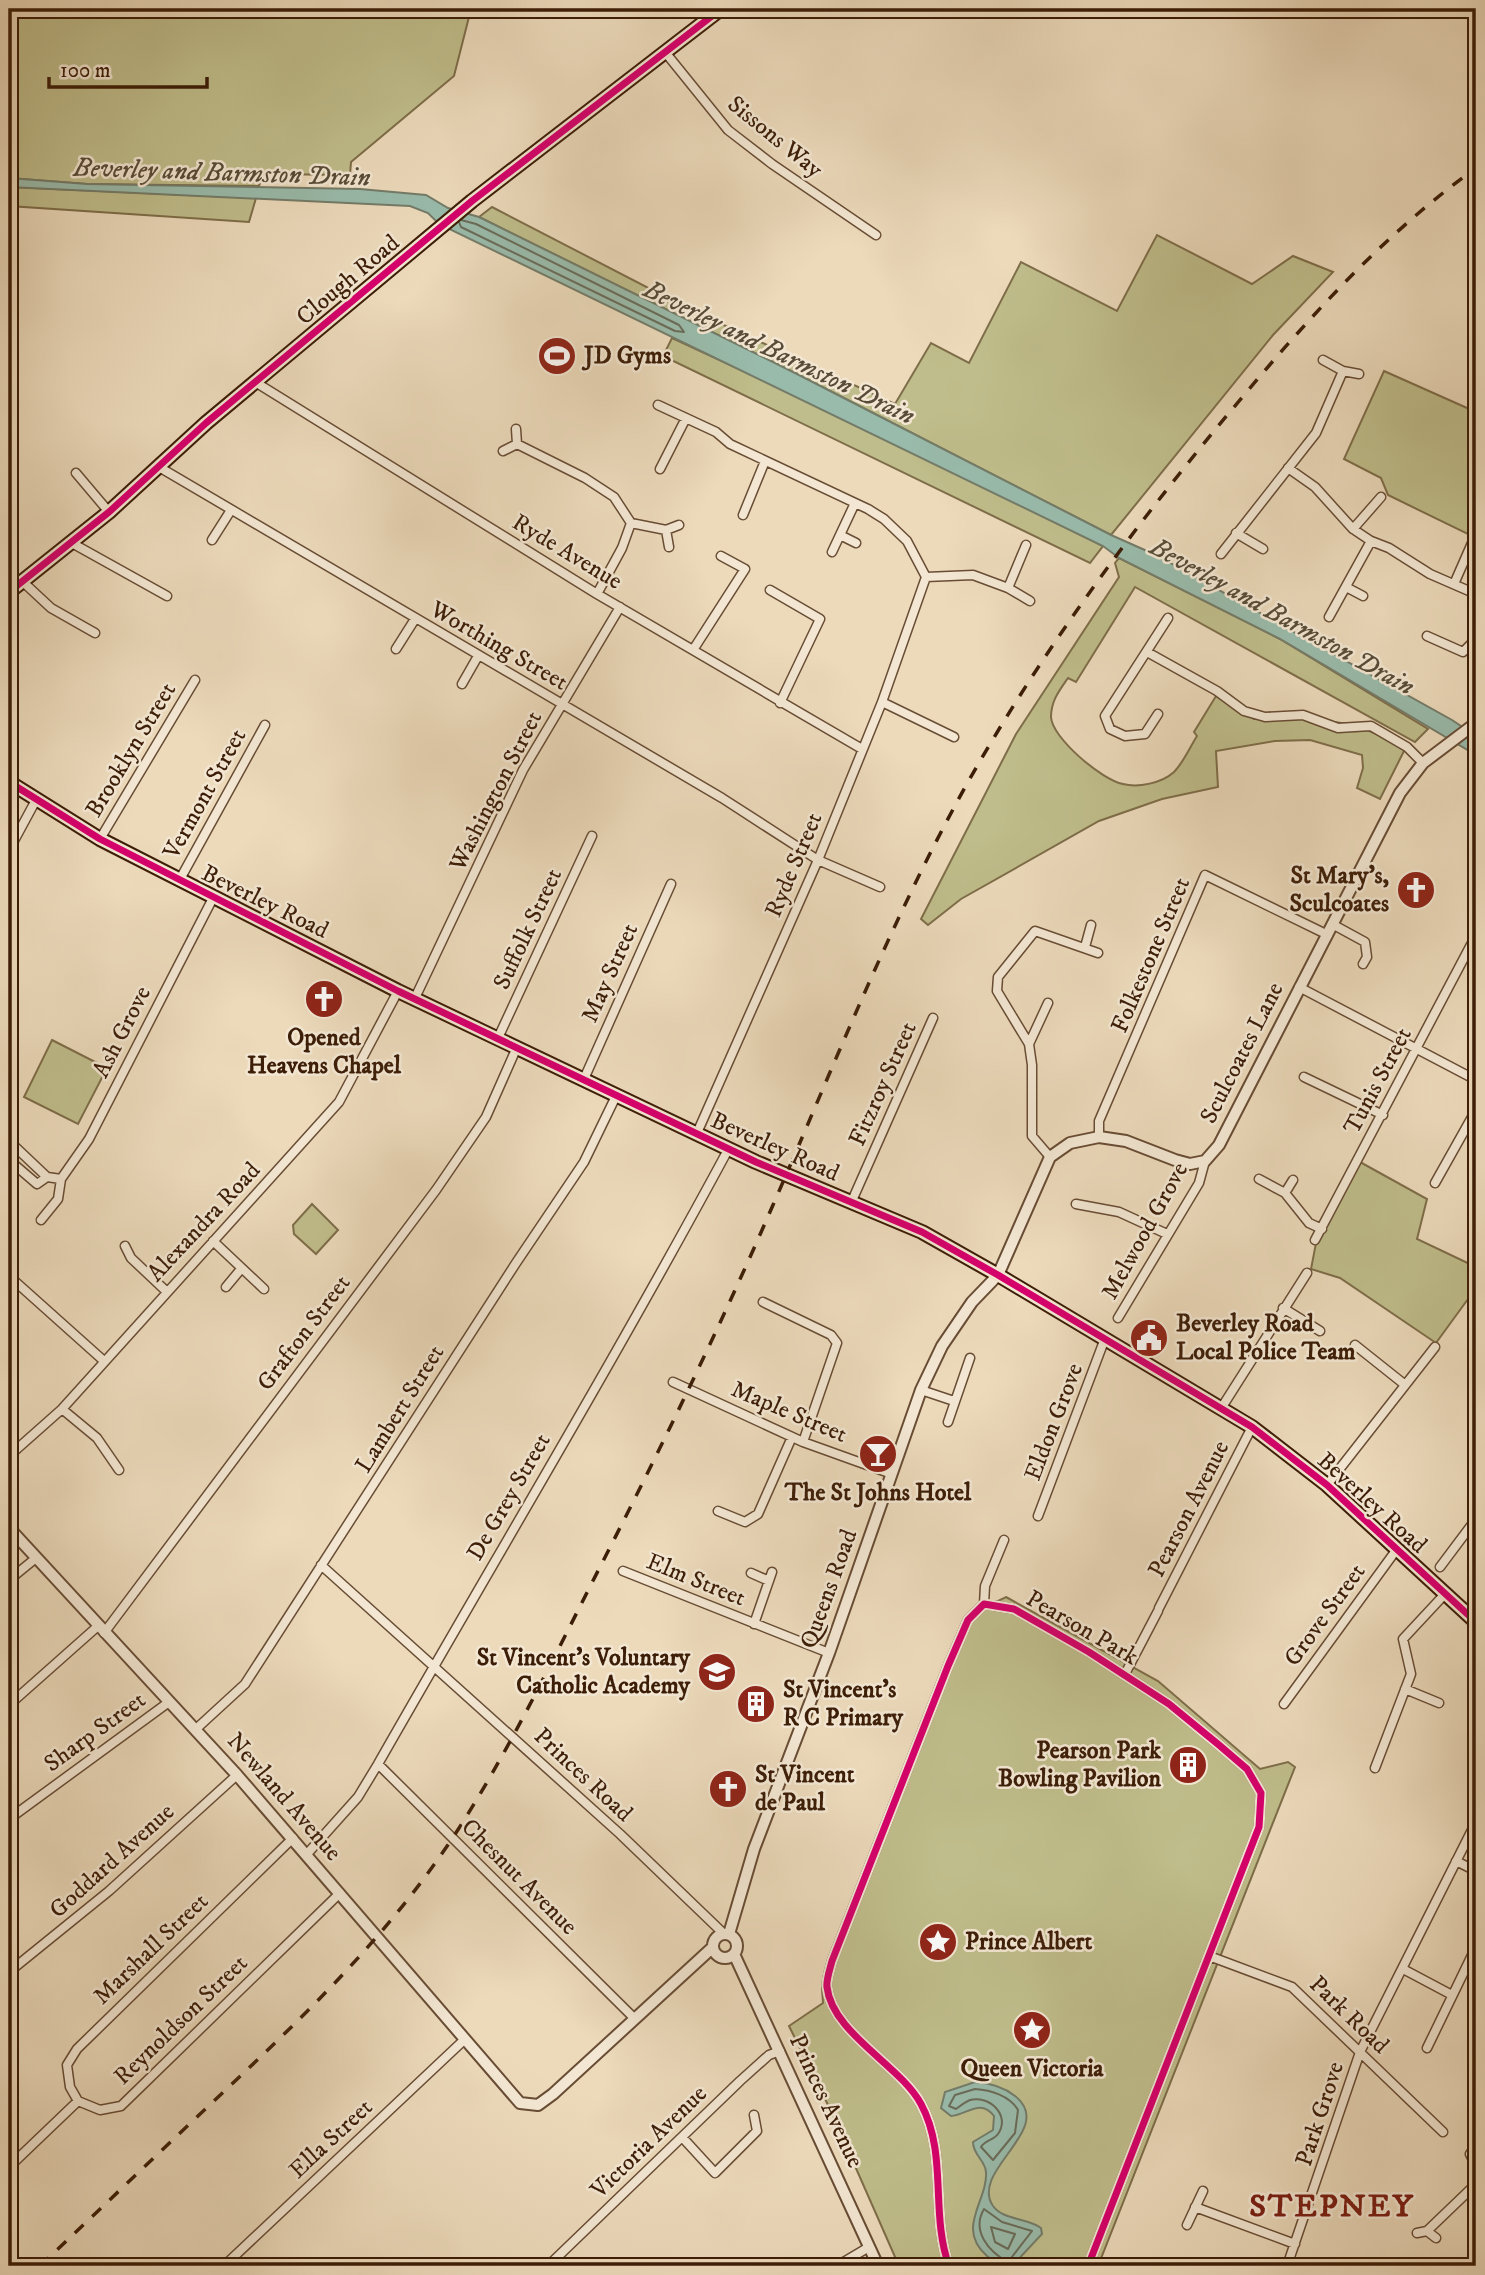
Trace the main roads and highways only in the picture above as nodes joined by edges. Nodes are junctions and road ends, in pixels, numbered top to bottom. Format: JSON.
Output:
{"nodes":[{"id":1,"x":721,"y":9,"type":"edge"},
{"id":2,"x":9,"y":592,"type":"edge"},
{"id":3,"x":9,"y":782,"type":"edge"},
{"id":4,"x":1476,"y":1622,"type":"edge"}],
"edges":[{"from":1,"to":2,"type":"main road","name":"Clough Road"},
{"from":3,"to":4,"type":"main road","name":"Beverley Road"}]}
